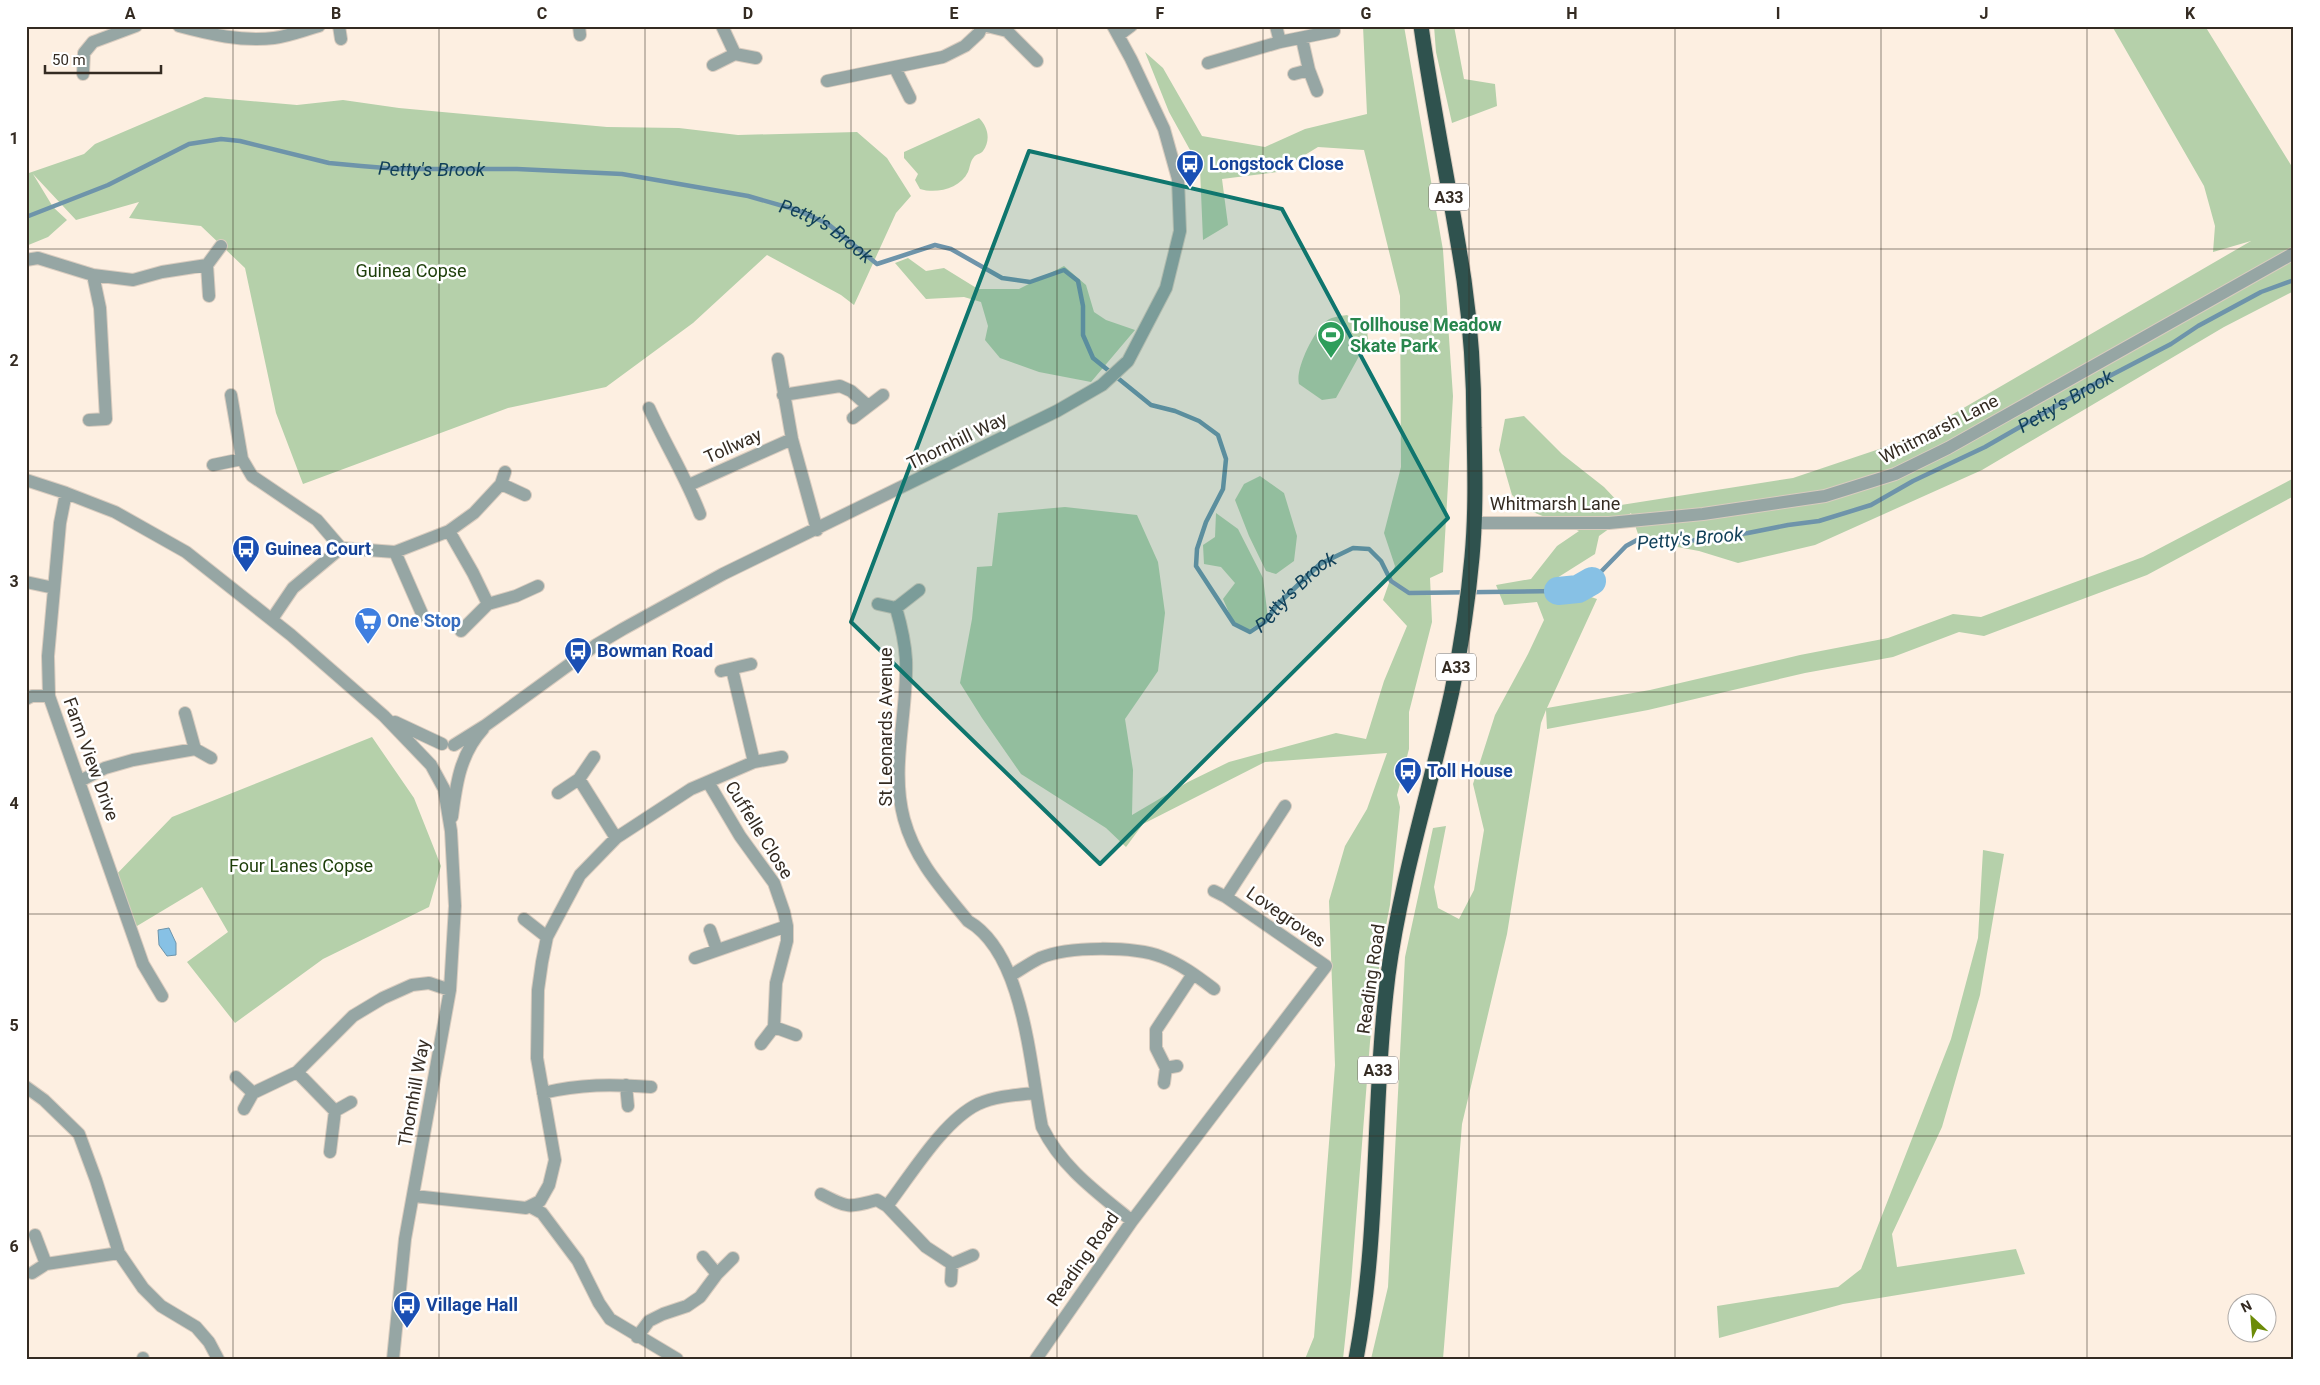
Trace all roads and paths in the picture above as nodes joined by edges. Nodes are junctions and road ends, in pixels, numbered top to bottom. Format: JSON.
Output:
{"nodes":[{"id":1,"x":136,"y":26,"type":"edge"},
{"id":2,"x":178,"y":26,"type":"edge"},
{"id":3,"x":319,"y":26,"type":"edge"},
{"id":4,"x":339,"y":26,"type":"edge"},
{"id":5,"x":722,"y":26,"type":"edge"},
{"id":6,"x":982,"y":26,"type":"edge"},
{"id":7,"x":987,"y":26,"type":"edge"},
{"id":8,"x":1131,"y":26,"type":"edge"},
{"id":9,"x":1276,"y":26,"type":"edge"},
{"id":10,"x":1421,"y":26,"type":"edge"},
{"id":11,"x":1116,"y":30,"type":"edge"},
{"id":12,"x":1334,"y":31,"type":"dead end"},
{"id":13,"x":341,"y":39,"type":"dead end"},
{"id":14,"x":1302,"y":39,"type":"junction"},
{"id":15,"x":1280,"y":42,"type":"junction"},
{"id":16,"x":735,"y":54,"type":"junction"},
{"id":17,"x":756,"y":58,"type":"dead end"},
{"id":18,"x":1037,"y":61,"type":"dead end"},
{"id":19,"x":1208,"y":63,"type":"dead end"},
{"id":20,"x":713,"y":65,"type":"dead end"},
{"id":21,"x":896,"y":68,"type":"junction"},
{"id":22,"x":1309,"y":70,"type":"junction"},
{"id":23,"x":83,"y":74,"type":"dead end"},
{"id":24,"x":1294,"y":74,"type":"dead end"},
{"id":25,"x":827,"y":81,"type":"dead end"},
{"id":26,"x":1317,"y":91,"type":"dead end"},
{"id":27,"x":910,"y":98,"type":"dead end"},
{"id":28,"x":221,"y":246,"type":"dead end"},
{"id":29,"x":2294,"y":253,"type":"edge"},
{"id":30,"x":26,"y":260,"type":"edge"},
{"id":31,"x":207,"y":265,"type":"junction"},
{"id":32,"x":94,"y":275,"type":"junction"},
{"id":33,"x":209,"y":296,"type":"dead end"},
{"id":34,"x":778,"y":359,"type":"dead end"},
{"id":35,"x":231,"y":395,"type":"dead end"},
{"id":36,"x":783,"y":395,"type":"junction"},
{"id":37,"x":883,"y":395,"type":"dead end"},
{"id":38,"x":868,"y":406,"type":"junction"},
{"id":39,"x":649,"y":408,"type":"dead end"},
{"id":40,"x":853,"y":418,"type":"dead end"},
{"id":41,"x":89,"y":420,"type":"dead end"},
{"id":42,"x":792,"y":439,"type":"junction"},
{"id":43,"x":242,"y":459,"type":"junction"},
{"id":44,"x":213,"y":464,"type":"dead end"},
{"id":45,"x":505,"y":472,"type":"dead end"},
{"id":46,"x":26,"y":480,"type":"edge"},
{"id":47,"x":501,"y":484,"type":"junction"},
{"id":48,"x":689,"y":485,"type":"junction"},
{"id":49,"x":66,"y":493,"type":"junction"},
{"id":50,"x":525,"y":494,"type":"dead end"},
{"id":51,"x":700,"y":514,"type":"dead end"},
{"id":52,"x":1474,"y":522,"type":"junction"},
{"id":53,"x":817,"y":530,"type":"junction"},
{"id":54,"x":448,"y":531,"type":"junction"},
{"id":55,"x":341,"y":548,"type":"junction"},
{"id":56,"x":395,"y":552,"type":"junction"},
{"id":57,"x":26,"y":582,"type":"edge"},
{"id":58,"x":538,"y":586,"type":"dead end"},
{"id":59,"x":54,"y":588,"type":"junction"},
{"id":60,"x":918,"y":590,"type":"dead end"},
{"id":61,"x":488,"y":604,"type":"junction"},
{"id":62,"x":878,"y":604,"type":"dead end"},
{"id":63,"x":896,"y":608,"type":"junction"},
{"id":64,"x":423,"y":616,"type":"dead end"},
{"id":65,"x":272,"y":619,"type":"junction"},
{"id":66,"x":461,"y":631,"type":"dead end"},
{"id":67,"x":751,"y":664,"type":"dead end"},
{"id":68,"x":50,"y":696,"type":"junction"},
{"id":69,"x":26,"y":699,"type":"edge"},
{"id":70,"x":185,"y":713,"type":"dead end"},
{"id":71,"x":384,"y":716,"type":"junction"},
{"id":72,"x":486,"y":726,"type":"junction"},
{"id":73,"x":448,"y":744,"type":"junction"},
{"id":74,"x":195,"y":749,"type":"junction"},
{"id":75,"x":594,"y":757,"type":"dead end"},
{"id":76,"x":782,"y":757,"type":"dead end"},
{"id":77,"x":211,"y":758,"type":"dead end"},
{"id":78,"x":464,"y":759,"type":"junction"},
{"id":79,"x":754,"y":762,"type":"junction"},
{"id":80,"x":434,"y":769,"type":"junction"},
{"id":81,"x":458,"y":772,"type":"junction"},
{"id":82,"x":579,"y":779,"type":"junction"},
{"id":83,"x":80,"y":781,"type":"junction"},
{"id":84,"x":708,"y":782,"type":"junction"},
{"id":85,"x":558,"y":793,"type":"dead end"},
{"id":86,"x":1285,"y":806,"type":"dead end"},
{"id":87,"x":451,"y":831,"type":"junction"},
{"id":88,"x":616,"y":838,"type":"junction"},
{"id":89,"x":1214,"y":891,"type":"dead end"},
{"id":90,"x":1226,"y":897,"type":"junction"},
{"id":91,"x":524,"y":920,"type":"dead end"},
{"id":92,"x":787,"y":926,"type":"junction"},
{"id":93,"x":710,"y":930,"type":"dead end"},
{"id":94,"x":547,"y":937,"type":"junction"},
{"id":95,"x":717,"y":950,"type":"junction"},
{"id":96,"x":695,"y":958,"type":"dead end"},
{"id":97,"x":1326,"y":966,"type":"joint"},
{"id":98,"x":1193,"y":974,"type":"junction"},
{"id":99,"x":1010,"y":976,"type":"junction"},
{"id":100,"x":1214,"y":989,"type":"dead end"},
{"id":101,"x":450,"y":990,"type":"junction"},
{"id":102,"x":162,"y":996,"type":"dead end"},
{"id":103,"x":774,"y":1028,"type":"junction"},
{"id":104,"x":796,"y":1035,"type":"dead end"},
{"id":105,"x":761,"y":1044,"type":"dead end"},
{"id":106,"x":297,"y":1072,"type":"junction"},
{"id":107,"x":236,"y":1077,"type":"dead end"},
{"id":108,"x":1164,"y":1083,"type":"dead end"},
{"id":109,"x":626,"y":1085,"type":"junction"},
{"id":110,"x":26,"y":1087,"type":"edge"},
{"id":111,"x":651,"y":1087,"type":"dead end"},
{"id":112,"x":543,"y":1093,"type":"junction"},
{"id":113,"x":1035,"y":1093,"type":"junction"},
{"id":114,"x":253,"y":1094,"type":"junction"},
{"id":115,"x":350,"y":1102,"type":"dead end"},
{"id":116,"x":628,"y":1106,"type":"dead end"},
{"id":117,"x":244,"y":1109,"type":"dead end"},
{"id":118,"x":335,"y":1111,"type":"junction"},
{"id":119,"x":330,"y":1152,"type":"dead end"},
{"id":120,"x":821,"y":1194,"type":"dead end"},
{"id":121,"x":414,"y":1196,"type":"junction"},
{"id":122,"x":887,"y":1206,"type":"junction"},
{"id":123,"x":531,"y":1207,"type":"junction"},
{"id":124,"x":1132,"y":1220,"type":"junction"},
{"id":125,"x":35,"y":1235,"type":"dead end"},
{"id":126,"x":119,"y":1252,"type":"junction"},
{"id":127,"x":972,"y":1255,"type":"dead end"},
{"id":128,"x":704,"y":1257,"type":"dead end"},
{"id":129,"x":733,"y":1258,"type":"dead end"},
{"id":130,"x":46,"y":1264,"type":"junction"},
{"id":131,"x":952,"y":1264,"type":"junction"},
{"id":132,"x":32,"y":1273,"type":"dead end"},
{"id":133,"x":717,"y":1274,"type":"junction"},
{"id":134,"x":951,"y":1281,"type":"dead end"},
{"id":135,"x":637,"y":1337,"type":"junction"},
{"id":136,"x":218,"y":1359,"type":"edge"},
{"id":137,"x":393,"y":1359,"type":"edge"},
{"id":138,"x":677,"y":1359,"type":"edge"},
{"id":139,"x":1036,"y":1359,"type":"edge"},
{"id":140,"x":1356,"y":1359,"type":"edge"}],
"edges":[{"from":1,"to":23,"type":"street"},
{"from":2,"to":3,"type":"street"},
{"from":4,"to":13,"type":"street"},
{"from":5,"to":16,"type":"street"},
{"from":6,"to":21,"type":"street"},
{"from":7,"to":18,"type":"street"},
{"from":8,"to":11,"type":"street"},
{"from":9,"to":15,"type":"street"},
{"from":10,"to":52,"type":"highway","number":"A33"},
{"from":11,"to":53,"type":"street","name":"Thornhill Way"},
{"from":12,"to":14,"type":"street"},
{"from":14,"to":15,"type":"street"},
{"from":14,"to":22,"type":"street"},
{"from":15,"to":19,"type":"street"},
{"from":16,"to":17,"type":"street"},
{"from":16,"to":20,"type":"street"},
{"from":21,"to":25,"type":"street"},
{"from":21,"to":27,"type":"street"},
{"from":22,"to":24,"type":"street"},
{"from":22,"to":26,"type":"street"},
{"from":28,"to":31,"type":"street"},
{"from":29,"to":52,"type":"street","name":"Whitmarsh Lane"},
{"from":30,"to":32,"type":"street"},
{"from":31,"to":32,"type":"street"},
{"from":31,"to":33,"type":"street"},
{"from":32,"to":41,"type":"street"},
{"from":34,"to":36,"type":"street"},
{"from":35,"to":43,"type":"street"},
{"from":36,"to":38,"type":"street"},
{"from":36,"to":42,"type":"street"},
{"from":37,"to":38,"type":"street"},
{"from":38,"to":40,"type":"street"},
{"from":39,"to":48,"type":"street"},
{"from":42,"to":48,"type":"street","name":"Tollway"},
{"from":42,"to":53,"type":"street"},
{"from":43,"to":44,"type":"street"},
{"from":43,"to":55,"type":"street"},
{"from":45,"to":47,"type":"street"},
{"from":46,"to":49,"type":"street"},
{"from":47,"to":50,"type":"street"},
{"from":47,"to":54,"type":"street"},
{"from":48,"to":51,"type":"street"},
{"from":49,"to":59,"type":"street","name":"Farm View Drive"},
{"from":49,"to":65,"type":"street"},
{"from":52,"to":140,"type":"highway","name":"Reading Road","number":"A33"},
{"from":53,"to":72,"type":"street","name":"Thornhill Way"},
{"from":54,"to":56,"type":"street"},
{"from":54,"to":61,"type":"street"},
{"from":55,"to":56,"type":"street"},
{"from":55,"to":65,"type":"street"},
{"from":56,"to":64,"type":"street"},
{"from":57,"to":59,"type":"street"},
{"from":58,"to":61,"type":"street"},
{"from":59,"to":68,"type":"street","name":"Farm View Drive"},
{"from":60,"to":63,"type":"street"},
{"from":61,"to":66,"type":"street"},
{"from":62,"to":63,"type":"street"},
{"from":63,"to":99,"type":"street","name":"St Leonards Avenue"},
{"from":65,"to":71,"type":"street"},
{"from":67,"to":79,"type":"street"},
{"from":68,"to":69,"type":"street"},
{"from":68,"to":83,"type":"street","name":"Farm View Drive"},
{"from":70,"to":74,"type":"street"},
{"from":71,"to":73,"type":"street"},
{"from":71,"to":80,"type":"street"},
{"from":72,"to":73,"type":"street","name":"Thornhill Way"},
{"from":72,"to":78,"type":"street","name":"Thornhill Way"},
{"from":73,"to":78,"type":"street"},
{"from":73,"to":80,"type":"street"},
{"from":74,"to":77,"type":"street"},
{"from":74,"to":83,"type":"street"},
{"from":75,"to":82,"type":"street"},
{"from":76,"to":79,"type":"street"},
{"from":78,"to":81,"type":"street","name":"Thornhill Way"},
{"from":79,"to":84,"type":"street"},
{"from":80,"to":81,"type":"street"},
{"from":80,"to":87,"type":"street","name":"Thornhill Way"},
{"from":81,"to":87,"type":"street","name":"Thornhill Way"},
{"from":82,"to":85,"type":"street"},
{"from":82,"to":88,"type":"street"},
{"from":83,"to":102,"type":"street","name":"Farm View Drive"},
{"from":84,"to":88,"type":"street"},
{"from":84,"to":92,"type":"street","name":"Cuffelle Close"},
{"from":86,"to":90,"type":"street","name":"Lovegroves"},
{"from":87,"to":101,"type":"street","name":"Thornhill Way"},
{"from":88,"to":94,"type":"street"},
{"from":89,"to":90,"type":"street","name":"Lovegroves"},
{"from":90,"to":97,"type":"street","name":"Lovegroves"},
{"from":91,"to":94,"type":"street"},
{"from":92,"to":95,"type":"street"},
{"from":92,"to":103,"type":"street","name":"Cuffelle Close"},
{"from":93,"to":95,"type":"street"},
{"from":94,"to":112,"type":"street"},
{"from":95,"to":96,"type":"street"},
{"from":97,"to":124,"type":"street","name":"Reading Road"},
{"from":98,"to":99,"type":"street"},
{"from":98,"to":100,"type":"street"},
{"from":98,"to":108,"type":"street"},
{"from":99,"to":113,"type":"street","name":"St Leonards Avenue"},
{"from":101,"to":106,"type":"street"},
{"from":101,"to":121,"type":"street","name":"Thornhill Way"},
{"from":103,"to":104,"type":"street"},
{"from":103,"to":105,"type":"street"},
{"from":106,"to":114,"type":"street"},
{"from":106,"to":118,"type":"street"},
{"from":107,"to":114,"type":"street"},
{"from":109,"to":111,"type":"street"},
{"from":109,"to":112,"type":"street"},
{"from":109,"to":116,"type":"street"},
{"from":110,"to":126,"type":"street"},
{"from":112,"to":123,"type":"street"},
{"from":113,"to":122,"type":"street"},
{"from":113,"to":124,"type":"street","name":"St Leonards Avenue"},
{"from":114,"to":117,"type":"street"},
{"from":115,"to":118,"type":"street"},
{"from":118,"to":119,"type":"street"},
{"from":120,"to":122,"type":"street"},
{"from":121,"to":123,"type":"street"},
{"from":121,"to":137,"type":"street","name":"Thornhill Way"},
{"from":122,"to":131,"type":"street"},
{"from":123,"to":135,"type":"street"},
{"from":124,"to":139,"type":"street","name":"Reading Road"},
{"from":125,"to":130,"type":"street"},
{"from":126,"to":130,"type":"street"},
{"from":126,"to":136,"type":"street"},
{"from":127,"to":131,"type":"street"},
{"from":128,"to":133,"type":"street"},
{"from":129,"to":133,"type":"street"},
{"from":130,"to":132,"type":"street"},
{"from":131,"to":134,"type":"street"},
{"from":133,"to":135,"type":"street"},
{"from":135,"to":138,"type":"street"}]}
